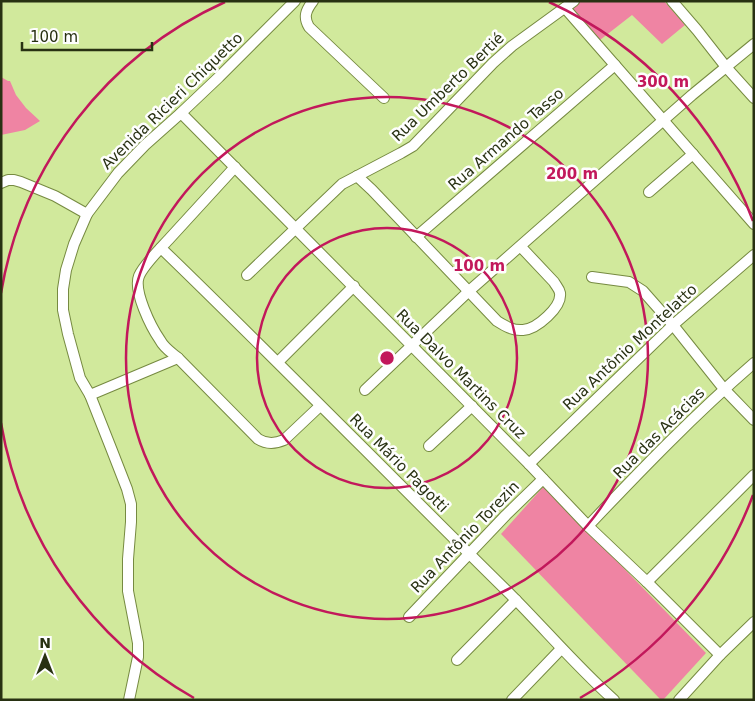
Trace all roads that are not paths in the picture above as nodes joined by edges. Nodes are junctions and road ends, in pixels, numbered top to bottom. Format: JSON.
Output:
{"nodes":[{"id":1,"x":295,"y":1,"type":"edge"},
{"id":2,"x":313,"y":1,"type":"edge"},
{"id":3,"x":672,"y":1,"type":"edge"},
{"id":4,"x":570,"y":4,"type":"edge"},
{"id":5,"x":754,"y":44,"type":"edge"},
{"id":6,"x":615,"y":65,"type":"junction"},
{"id":7,"x":726,"y":67,"type":"junction"},
{"id":8,"x":384,"y":98,"type":"dead end"},
{"id":9,"x":754,"y":98,"type":"edge"},
{"id":10,"x":181,"y":113,"type":"junction"},
{"id":11,"x":664,"y":120,"type":"junction"},
{"id":12,"x":693,"y":154,"type":"junction"},
{"id":13,"x":235,"y":167,"type":"junction"},
{"id":14,"x":357,"y":176,"type":"junction"},
{"id":15,"x":1,"y":183,"type":"edge"},
{"id":16,"x":649,"y":192,"type":"dead end"},
{"id":17,"x":87,"y":214,"type":"junction"},
{"id":18,"x":754,"y":224,"type":"edge"},
{"id":19,"x":295,"y":228,"type":"junction"},
{"id":20,"x":416,"y":237,"type":"junction"},
{"id":21,"x":521,"y":247,"type":"junction"},
{"id":22,"x":161,"y":248,"type":"junction"},
{"id":23,"x":754,"y":255,"type":"edge"},
{"id":24,"x":247,"y":274,"type":"dead end"},
{"id":25,"x":592,"y":277,"type":"dead end"},
{"id":26,"x":354,"y":286,"type":"junction"},
{"id":27,"x":469,"y":291,"type":"junction"},
{"id":28,"x":673,"y":325,"type":"junction"},
{"id":29,"x":412,"y":346,"type":"junction"},
{"id":30,"x":178,"y":358,"type":"junction"},
{"id":31,"x":278,"y":362,"type":"junction"},
{"id":32,"x":754,"y":364,"type":"edge"},
{"id":33,"x":724,"y":389,"type":"junction"},
{"id":34,"x":365,"y":390,"type":"dead end"},
{"id":35,"x":90,"y":395,"type":"junction"},
{"id":36,"x":320,"y":406,"type":"junction"},
{"id":37,"x":472,"y":406,"type":"junction"},
{"id":38,"x":754,"y":420,"type":"edge"},
{"id":39,"x":429,"y":446,"type":"dead end"},
{"id":40,"x":529,"y":464,"type":"junction"},
{"id":41,"x":754,"y":475,"type":"edge"},
{"id":42,"x":543,"y":479,"type":"junction"},
{"id":43,"x":588,"y":526,"type":"junction"},
{"id":44,"x":469,"y":554,"type":"junction"},
{"id":45,"x":647,"y":582,"type":"junction"},
{"id":46,"x":516,"y":600,"type":"junction"},
{"id":47,"x":409,"y":617,"type":"dead end"},
{"id":48,"x":754,"y":622,"type":"edge"},
{"id":49,"x":561,"y":648,"type":"junction"},
{"id":50,"x":720,"y":655,"type":"junction"},
{"id":51,"x":458,"y":660,"type":"dead end"},
{"id":52,"x":127,"y":698,"type":"edge"},
{"id":53,"x":611,"y":699,"type":"edge"},
{"id":54,"x":512,"y":700,"type":"edge"},
{"id":55,"x":679,"y":700,"type":"edge"}],
"edges":[{"from":1,"to":10,"type":"street","name":"Avenida Ricieri Chiquetto"},
{"from":2,"to":8,"type":"street"},
{"from":3,"to":7,"type":"street"},
{"from":4,"to":6,"type":"street"},
{"from":4,"to":14,"type":"street","name":"Rua Umberto Bertié"},
{"from":5,"to":7,"type":"street"},
{"from":6,"to":11,"type":"street"},
{"from":6,"to":20,"type":"street","name":"Rua Armando Tasso"},
{"from":7,"to":9,"type":"street"},
{"from":7,"to":11,"type":"street"},
{"from":10,"to":13,"type":"street","name":"Rua Dalvo Martins Cruz"},
{"from":10,"to":17,"type":"street","name":"Avenida Ricieri Chiquetto"},
{"from":11,"to":12,"type":"street"},
{"from":11,"to":21,"type":"street"},
{"from":12,"to":16,"type":"street"},
{"from":12,"to":18,"type":"street"},
{"from":13,"to":19,"type":"street","name":"Rua Dalvo Martins Cruz"},
{"from":13,"to":22,"type":"street"},
{"from":14,"to":19,"type":"street","name":"Rua Umberto Bertié"},
{"from":14,"to":20,"type":"street"},
{"from":15,"to":17,"type":"street"},
{"from":17,"to":35,"type":"street","name":"Avenida Ricieri Chiquetto"},
{"from":19,"to":24,"type":"street","name":"Rua Umberto Bertié"},
{"from":19,"to":26,"type":"street","name":"Rua Dalvo Martins Cruz"},
{"from":20,"to":27,"type":"street"},
{"from":21,"to":27,"type":"street"},
{"from":21,"to":27,"type":"street"},
{"from":22,"to":30,"type":"street"},
{"from":22,"to":31,"type":"street","name":"Rua Mário Pagotti"},
{"from":23,"to":28,"type":"street","name":"Rua Antônio Montelatto"},
{"from":25,"to":28,"type":"street"},
{"from":26,"to":29,"type":"street","name":"Rua Dalvo Martins Cruz"},
{"from":26,"to":31,"type":"street"},
{"from":27,"to":29,"type":"street"},
{"from":28,"to":33,"type":"street"},
{"from":28,"to":40,"type":"street","name":"Rua Antônio Montelatto"},
{"from":29,"to":34,"type":"street"},
{"from":29,"to":37,"type":"street","name":"Rua Dalvo Martins Cruz"},
{"from":30,"to":35,"type":"street"},
{"from":30,"to":36,"type":"street"},
{"from":31,"to":36,"type":"street","name":"Rua Mário Pagotti"},
{"from":32,"to":33,"type":"street","name":"Rua das Acácias"},
{"from":33,"to":38,"type":"street"},
{"from":33,"to":43,"type":"street","name":"Rua das Acácias"},
{"from":35,"to":52,"type":"street","name":"Avenida Ricieri Chiquetto"},
{"from":36,"to":44,"type":"street","name":"Rua Mário Pagotti"},
{"from":37,"to":39,"type":"street"},
{"from":37,"to":40,"type":"street","name":"Rua Dalvo Martins Cruz"},
{"from":40,"to":42,"type":"street","name":"Rua Dalvo Martins Cruz"},
{"from":41,"to":45,"type":"street"},
{"from":42,"to":43,"type":"street","name":"Rua Dalvo Martins Cruz"},
{"from":42,"to":44,"type":"street","name":"Rua Antônio Torezin"},
{"from":43,"to":45,"type":"street","name":"Rua Dalvo Martins Cruz"},
{"from":44,"to":46,"type":"street","name":"Rua Mário Pagotti"},
{"from":44,"to":47,"type":"street","name":"Rua Antônio Torezin"},
{"from":45,"to":50,"type":"street","name":"Rua Dalvo Martins Cruz"},
{"from":46,"to":49,"type":"street","name":"Rua Mário Pagotti"},
{"from":46,"to":51,"type":"street"},
{"from":48,"to":50,"type":"street"},
{"from":49,"to":53,"type":"street","name":"Rua Mário Pagotti"},
{"from":49,"to":54,"type":"street"},
{"from":50,"to":55,"type":"street"}]}
